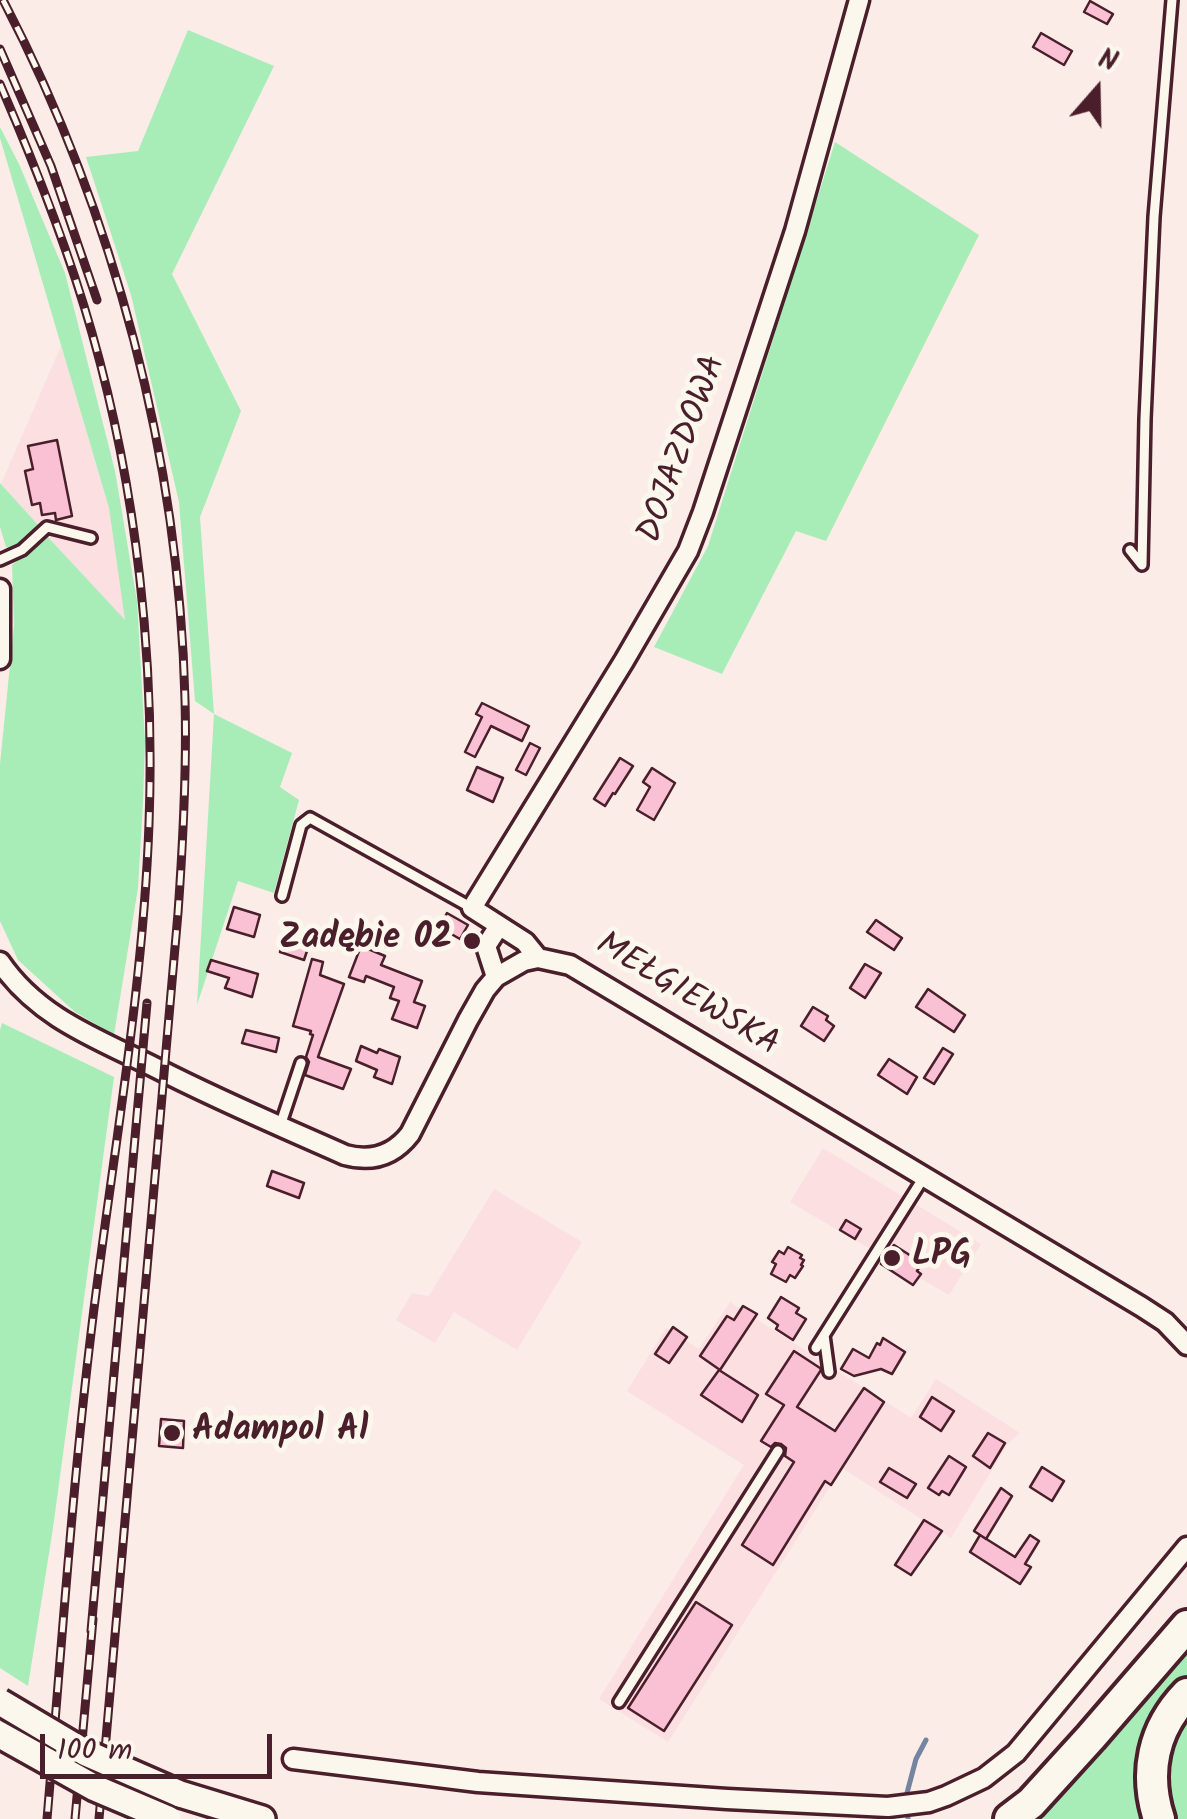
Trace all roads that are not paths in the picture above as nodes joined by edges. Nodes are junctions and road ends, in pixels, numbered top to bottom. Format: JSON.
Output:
{"nodes":[{"id":1,"x":859,"y":0,"type":"edge"},
{"id":2,"x":1172,"y":0,"type":"edge"},
{"id":3,"x":91,"y":538,"type":"dead end"},
{"id":4,"x":1130,"y":550,"type":"dead end"},
{"id":5,"x":0,"y":560,"type":"edge"},
{"id":6,"x":0,"y":589,"type":"edge"},
{"id":7,"x":0,"y":659,"type":"edge"},
{"id":8,"x":282,"y":896,"type":"dead end"},
{"id":9,"x":472,"y":908,"type":"junction"},
{"id":10,"x":499,"y":926,"type":"junction"},
{"id":11,"x":538,"y":958,"type":"junction"},
{"id":12,"x":0,"y":962,"type":"edge"},
{"id":13,"x":496,"y":977,"type":"junction"},
{"id":14,"x":301,"y":1063,"type":"dead end"},
{"id":15,"x":280,"y":1126,"type":"junction"},
{"id":16,"x":924,"y":1177,"type":"junction"},
{"id":17,"x":824,"y":1335,"type":"junction"},
{"id":18,"x":1187,"y":1345,"type":"edge"},
{"id":19,"x":816,"y":1348,"type":"dead end"},
{"id":20,"x":829,"y":1372,"type":"dead end"},
{"id":21,"x":778,"y":1451,"type":"dead end"},
{"id":22,"x":1187,"y":1547,"type":"edge"},
{"id":23,"x":1187,"y":1626,"type":"edge"},
{"id":24,"x":1187,"y":1694,"type":"edge"},
{"id":25,"x":0,"y":1702,"type":"edge"},
{"id":26,"x":619,"y":1702,"type":"dead end"},
{"id":27,"x":0,"y":1736,"type":"edge"},
{"id":28,"x":293,"y":1759,"type":"dead end"},
{"id":29,"x":168,"y":1819,"type":"edge"},
{"id":30,"x":262,"y":1819,"type":"edge"},
{"id":31,"x":1010,"y":1819,"type":"edge"},
{"id":32,"x":1159,"y":1819,"type":"edge"}],
"edges":[{"from":1,"to":9,"type":"street","name":"DOJAZDOWA"},
{"from":2,"to":4,"type":"lane"},
{"from":3,"to":5,"type":"lane"},
{"from":6,"to":7,"type":"street"},
{"from":8,"to":9,"type":"lane"},
{"from":9,"to":10,"type":"street"},
{"from":10,"to":11,"type":"street"},
{"from":10,"to":13,"type":"street"},
{"from":11,"to":13,"type":"street","name":"MEŁGIEWSKA"},
{"from":11,"to":16,"type":"street","name":"MEŁGIEWSKA"},
{"from":12,"to":15,"type":"street"},
{"from":13,"to":15,"type":"street"},
{"from":14,"to":15,"type":"lane"},
{"from":16,"to":17,"type":"lane"},
{"from":16,"to":18,"type":"street","name":"MEŁGIEWSKA"},
{"from":17,"to":19,"type":"lane"},
{"from":17,"to":20,"type":"lane"},
{"from":21,"to":26,"type":"lane"},
{"from":22,"to":28,"type":"street"},
{"from":23,"to":31,"type":"highway"},
{"from":24,"to":32,"type":"highway"},
{"from":25,"to":30,"type":"main road","bridge":true},
{"from":27,"to":29,"type":"main road","bridge":true}]}
